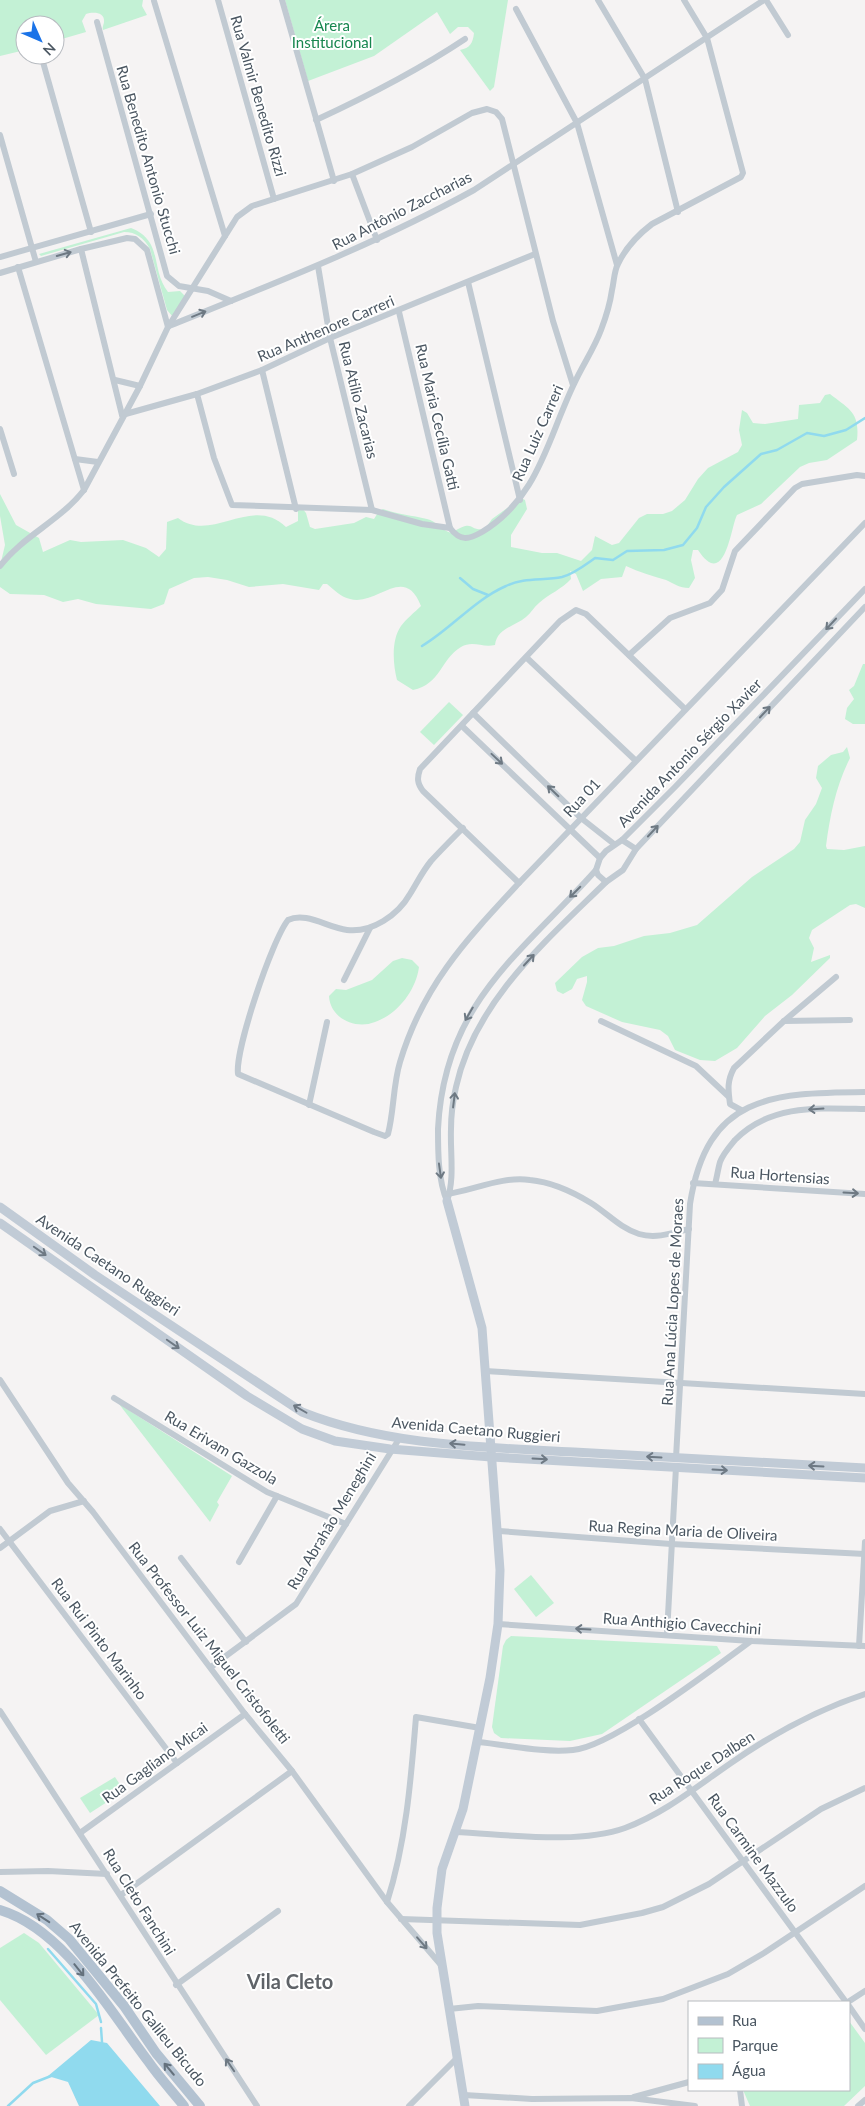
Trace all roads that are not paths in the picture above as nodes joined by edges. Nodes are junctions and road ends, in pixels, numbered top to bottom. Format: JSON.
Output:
{"nodes":[{"id":1,"x":218,"y":0,"type":"edge"},
{"id":2,"x":282,"y":0,"type":"edge"},
{"id":3,"x":598,"y":0,"type":"edge"},
{"id":4,"x":684,"y":0,"type":"edge"},
{"id":5,"x":765,"y":0,"type":"edge"},
{"id":6,"x":154,"y":1,"type":"edge"},
{"id":7,"x":516,"y":9,"type":"dead end"},
{"id":8,"x":97,"y":22,"type":"dead end"},
{"id":9,"x":788,"y":35,"type":"dead end"},
{"id":10,"x":707,"y":38,"type":"junction"},
{"id":11,"x":464,"y":39,"type":"dead end"},
{"id":12,"x":44,"y":65,"type":"edge"},
{"id":13,"x":645,"y":79,"type":"junction"},
{"id":14,"x":316,"y":120,"type":"junction"},
{"id":15,"x":577,"y":123,"type":"junction"},
{"id":16,"x":0,"y":135,"type":"edge"},
{"id":17,"x":513,"y":164,"type":"junction"},
{"id":18,"x":352,"y":174,"type":"junction"},
{"id":19,"x":334,"y":181,"type":"junction"},
{"id":20,"x":274,"y":199,"type":"junction"},
{"id":21,"x":678,"y":212,"type":"junction"},
{"id":22,"x":151,"y":214,"type":"junction"},
{"id":23,"x":91,"y":232,"type":"junction"},
{"id":24,"x":224,"y":236,"type":"junction"},
{"id":25,"x":377,"y":240,"type":"junction"},
{"id":26,"x":32,"y":248,"type":"junction"},
{"id":27,"x":81,"y":249,"type":"junction"},
{"id":28,"x":536,"y":254,"type":"junction"},
{"id":29,"x":0,"y":257,"type":"edge"},
{"id":30,"x":36,"y":262,"type":"junction"},
{"id":31,"x":617,"y":265,"type":"junction"},
{"id":32,"x":318,"y":266,"type":"junction"},
{"id":33,"x":18,"y":267,"type":"junction"},
{"id":34,"x":0,"y":273,"type":"edge"},
{"id":35,"x":468,"y":282,"type":"junction"},
{"id":36,"x":194,"y":288,"type":"junction"},
{"id":37,"x":231,"y":301,"type":"junction"},
{"id":38,"x":398,"y":312,"type":"junction"},
{"id":39,"x":168,"y":327,"type":"junction"},
{"id":40,"x":330,"y":338,"type":"junction"},
{"id":41,"x":262,"y":370,"type":"junction"},
{"id":42,"x":115,"y":380,"type":"junction"},
{"id":43,"x":573,"y":385,"type":"junction"},
{"id":44,"x":140,"y":386,"type":"junction"},
{"id":45,"x":197,"y":394,"type":"junction"},
{"id":46,"x":122,"y":415,"type":"junction"},
{"id":47,"x":0,"y":429,"type":"edge"},
{"id":48,"x":75,"y":459,"type":"junction"},
{"id":49,"x":98,"y":462,"type":"junction"},
{"id":50,"x":14,"y":474,"type":"dead end"},
{"id":51,"x":865,"y":476,"type":"edge"},
{"id":52,"x":84,"y":490,"type":"junction"},
{"id":53,"x":520,"y":500,"type":"junction"},
{"id":54,"x":296,"y":508,"type":"junction"},
{"id":55,"x":372,"y":510,"type":"junction"},
{"id":56,"x":865,"y":522,"type":"edge"},
{"id":57,"x":450,"y":528,"type":"junction"},
{"id":58,"x":0,"y":566,"type":"edge"},
{"id":59,"x":865,"y":589,"type":"edge"},
{"id":60,"x":865,"y":607,"type":"edge"},
{"id":61,"x":629,"y":655,"type":"junction"},
{"id":62,"x":527,"y":658,"type":"junction"},
{"id":63,"x":685,"y":709,"type":"junction"},
{"id":64,"x":473,"y":713,"type":"junction"},
{"id":65,"x":462,"y":726,"type":"junction"},
{"id":66,"x":635,"y":760,"type":"junction"},
{"id":67,"x":581,"y":818,"type":"junction"},
{"id":68,"x":463,"y":828,"type":"junction"},
{"id":69,"x":571,"y":828,"type":"junction"},
{"id":70,"x":622,"y":840,"type":"junction"},
{"id":71,"x":614,"y":844,"type":"junction"},
{"id":72,"x":636,"y":849,"type":"junction"},
{"id":73,"x":600,"y":858,"type":"junction"},
{"id":74,"x":596,"y":870,"type":"junction"},
{"id":75,"x":606,"y":882,"type":"junction"},
{"id":76,"x":519,"y":883,"type":"junction"},
{"id":77,"x":370,"y":928,"type":"junction"},
{"id":78,"x":836,"y":977,"type":"dead end"},
{"id":79,"x":344,"y":980,"type":"dead end"},
{"id":80,"x":850,"y":1020,"type":"dead end"},
{"id":81,"x":601,"y":1021,"type":"dead end"},
{"id":82,"x":784,"y":1021,"type":"junction"},
{"id":83,"x":327,"y":1022,"type":"dead end"},
{"id":84,"x":865,"y":1092,"type":"edge"},
{"id":85,"x":729,"y":1096,"type":"junction"},
{"id":86,"x":310,"y":1105,"type":"junction"},
{"id":87,"x":865,"y":1109,"type":"edge"},
{"id":88,"x":741,"y":1110,"type":"junction"},
{"id":89,"x":693,"y":1183,"type":"junction"},
{"id":90,"x":716,"y":1184,"type":"junction"},
{"id":91,"x":865,"y":1194,"type":"edge"},
{"id":92,"x":447,"y":1197,"type":"junction"},
{"id":93,"x":0,"y":1207,"type":"edge"},
{"id":94,"x":0,"y":1223,"type":"edge"},
{"id":95,"x":689,"y":1229,"type":"junction"},
{"id":96,"x":485,"y":1371,"type":"junction"},
{"id":97,"x":0,"y":1380,"type":"edge"},
{"id":98,"x":680,"y":1383,"type":"junction"},
{"id":99,"x":865,"y":1394,"type":"edge"},
{"id":100,"x":114,"y":1398,"type":"dead end"},
{"id":101,"x":399,"y":1439,"type":"junction"},
{"id":102,"x":390,"y":1449,"type":"junction"},
{"id":103,"x":491,"y":1452,"type":"junction"},
{"id":104,"x":676,"y":1463,"type":"junction"},
{"id":105,"x":865,"y":1468,"type":"edge"},
{"id":106,"x":865,"y":1478,"type":"edge"},
{"id":107,"x":277,"y":1496,"type":"junction"},
{"id":108,"x":84,"y":1501,"type":"junction"},
{"id":109,"x":346,"y":1524,"type":"junction"},
{"id":110,"x":0,"y":1529,"type":"edge"},
{"id":111,"x":499,"y":1531,"type":"junction"},
{"id":112,"x":9,"y":1541,"type":"junction"},
{"id":113,"x":865,"y":1542,"type":"edge"},
{"id":114,"x":672,"y":1544,"type":"junction"},
{"id":115,"x":0,"y":1548,"type":"edge"},
{"id":116,"x":865,"y":1554,"type":"edge"},
{"id":117,"x":182,"y":1558,"type":"dead end"},
{"id":118,"x":238,"y":1562,"type":"dead end"},
{"id":119,"x":498,"y":1624,"type":"junction"},
{"id":120,"x":667,"y":1634,"type":"junction"},
{"id":121,"x":751,"y":1641,"type":"junction"},
{"id":122,"x":246,"y":1642,"type":"junction"},
{"id":123,"x":862,"y":1646,"type":"edge"},
{"id":124,"x":211,"y":1667,"type":"junction"},
{"id":125,"x":865,"y":1694,"type":"edge"},
{"id":126,"x":0,"y":1711,"type":"edge"},
{"id":127,"x":245,"y":1714,"type":"junction"},
{"id":128,"x":639,"y":1719,"type":"junction"},
{"id":129,"x":480,"y":1728,"type":"junction"},
{"id":130,"x":478,"y":1742,"type":"junction"},
{"id":131,"x":177,"y":1764,"type":"junction"},
{"id":132,"x":292,"y":1770,"type":"junction"},
{"id":133,"x":865,"y":1788,"type":"edge"},
{"id":134,"x":692,"y":1792,"type":"junction"},
{"id":135,"x":456,"y":1832,"type":"junction"},
{"id":136,"x":80,"y":1833,"type":"junction"},
{"id":137,"x":743,"y":1861,"type":"junction"},
{"id":138,"x":2,"y":1871,"type":"edge"},
{"id":139,"x":107,"y":1874,"type":"junction"},
{"id":140,"x":865,"y":1886,"type":"edge"},
{"id":141,"x":2,"y":1890,"type":"edge"},
{"id":142,"x":121,"y":1895,"type":"junction"},
{"id":143,"x":387,"y":1902,"type":"junction"},
{"id":144,"x":0,"y":1910,"type":"edge"},
{"id":145,"x":278,"y":1911,"type":"dead end"},
{"id":146,"x":401,"y":1919,"type":"junction"},
{"id":147,"x":436,"y":1920,"type":"junction"},
{"id":148,"x":795,"y":1932,"type":"junction"},
{"id":149,"x":443,"y":1967,"type":"junction"},
{"id":150,"x":176,"y":1985,"type":"junction"},
{"id":151,"x":865,"y":1991,"type":"edge"},
{"id":152,"x":847,"y":2001,"type":"edge"},
{"id":153,"x":850,"y":2002,"type":"edge"},
{"id":154,"x":850,"y":2006,"type":"edge"},
{"id":155,"x":449,"y":2009,"type":"junction"},
{"id":156,"x":865,"y":2029,"type":"edge"},
{"id":157,"x":456,"y":2059,"type":"junction"},
{"id":158,"x":688,"y":2082,"type":"edge"},
{"id":159,"x":671,"y":2088,"type":"junction"},
{"id":160,"x":740,"y":2091,"type":"edge"},
{"id":161,"x":464,"y":2094,"type":"junction"},
{"id":162,"x":631,"y":2098,"type":"junction"},
{"id":163,"x":865,"y":2100,"type":"edge"},
{"id":164,"x":670,"y":2103,"type":"junction"},
{"id":165,"x":184,"y":2106,"type":"edge"},
{"id":166,"x":200,"y":2106,"type":"edge"},
{"id":167,"x":257,"y":2106,"type":"edge"},
{"id":168,"x":409,"y":2106,"type":"edge"},
{"id":169,"x":465,"y":2106,"type":"edge"},
{"id":170,"x":695,"y":2106,"type":"edge"},
{"id":171,"x":742,"y":2106,"type":"edge"},
{"id":172,"x":858,"y":2106,"type":"edge"}],
"edges":[{"from":1,"to":20,"type":"street","name":"Rua Valmir Benedito Rizzi"},
{"from":2,"to":14,"type":"street"},
{"from":3,"to":13,"type":"street"},
{"from":4,"to":10,"type":"street"},
{"from":5,"to":9,"type":"street"},
{"from":5,"to":10,"type":"street","name":"Rua Antônio Zaccharias"},
{"from":6,"to":24,"type":"street"},
{"from":7,"to":15,"type":"street"},
{"from":8,"to":22,"type":"street","name":"Rua Benedito Antonio Stucchi"},
{"from":10,"to":13,"type":"street","name":"Rua Antônio Zaccharias"},
{"from":10,"to":21,"type":"street","name":"Rua Luiz Carreri"},
{"from":11,"to":14,"type":"street"},
{"from":12,"to":23,"type":"street"},
{"from":13,"to":15,"type":"street","name":"Rua Antônio Zaccharias"},
{"from":13,"to":21,"type":"street"},
{"from":14,"to":19,"type":"street"},
{"from":15,"to":17,"type":"street","name":"Rua Antônio Zaccharias"},
{"from":15,"to":31,"type":"street"},
{"from":16,"to":26,"type":"street"},
{"from":17,"to":18,"type":"street"},
{"from":17,"to":25,"type":"street","name":"Rua Antônio Zaccharias"},
{"from":17,"to":28,"type":"street"},
{"from":18,"to":19,"type":"street"},
{"from":18,"to":25,"type":"street"},
{"from":19,"to":20,"type":"street"},
{"from":20,"to":24,"type":"street"},
{"from":21,"to":31,"type":"street","name":"Rua Luiz Carreri"},
{"from":22,"to":23,"type":"street"},
{"from":22,"to":36,"type":"street","name":"Rua Benedito Antonio Stucchi"},
{"from":23,"to":26,"type":"street"},
{"from":24,"to":36,"type":"street"},
{"from":25,"to":32,"type":"street","name":"Rua Antônio Zaccharias"},
{"from":26,"to":29,"type":"street"},
{"from":26,"to":30,"type":"street"},
{"from":30,"to":27,"type":"street","one_way":true},
{"from":27,"to":39,"type":"street"},
{"from":27,"to":42,"type":"street"},
{"from":28,"to":35,"type":"street","name":"Rua Anthenore Carreri"},
{"from":28,"to":43,"type":"street"},
{"from":30,"to":33,"type":"street"},
{"from":31,"to":43,"type":"street","name":"Rua Luiz Carreri"},
{"from":32,"to":37,"type":"street","name":"Rua Antônio Zaccharias"},
{"from":32,"to":40,"type":"street","name":"Rua Atilio Zacarias"},
{"from":33,"to":34,"type":"street"},
{"from":33,"to":48,"type":"street"},
{"from":35,"to":38,"type":"street","name":"Rua Anthenore Carreri"},
{"from":35,"to":53,"type":"street"},
{"from":36,"to":37,"type":"street","name":"Rua Benedito Antonio Stucchi"},
{"from":36,"to":39,"type":"street"},
{"from":39,"to":37,"type":"street","name":"Rua Antônio Zaccharias","one_way":true},
{"from":38,"to":40,"type":"street","name":"Rua Anthenore Carreri"},
{"from":38,"to":57,"type":"street","name":"Rua Maria Cecília Gatti"},
{"from":39,"to":44,"type":"street"},
{"from":40,"to":41,"type":"street","name":"Rua Anthenore Carreri"},
{"from":40,"to":55,"type":"street","name":"Rua Atilio Zacarias"},
{"from":41,"to":45,"type":"street","name":"Rua Anthenore Carreri"},
{"from":41,"to":54,"type":"street"},
{"from":42,"to":44,"type":"street"},
{"from":42,"to":46,"type":"street"},
{"from":43,"to":53,"type":"street","name":"Rua Luiz Carreri"},
{"from":44,"to":46,"type":"street"},
{"from":45,"to":46,"type":"street","name":"Rua Anthenore Carreri"},
{"from":45,"to":54,"type":"street","name":"Rua Luiz Carreri"},
{"from":46,"to":49,"type":"street"},
{"from":47,"to":50,"type":"street"},
{"from":48,"to":49,"type":"street"},
{"from":48,"to":52,"type":"street"},
{"from":49,"to":52,"type":"street"},
{"from":51,"to":61,"type":"street"},
{"from":52,"to":58,"type":"street"},
{"from":53,"to":57,"type":"street","name":"Rua Luiz Carreri"},
{"from":54,"to":55,"type":"street","name":"Rua Luiz Carreri"},
{"from":55,"to":57,"type":"street","name":"Rua Luiz Carreri"},
{"from":56,"to":63,"type":"street","name":"Rua 01"},
{"from":59,"to":70,"type":"street","name":"Avenida Antonio Sérgio Xavier","one_way":true},
{"from":72,"to":60,"type":"street","name":"Avenida Antonio Sérgio Xavier","one_way":true},
{"from":61,"to":62,"type":"street"},
{"from":61,"to":63,"type":"street"},
{"from":62,"to":64,"type":"street"},
{"from":62,"to":66,"type":"street"},
{"from":63,"to":66,"type":"street","name":"Rua 01"},
{"from":64,"to":65,"type":"street"},
{"from":67,"to":64,"type":"street","one_way":true},
{"from":65,"to":68,"type":"street"},
{"from":65,"to":69,"type":"street","one_way":true},
{"from":66,"to":67,"type":"street","name":"Rua 01"},
{"from":67,"to":69,"type":"street","name":"Rua 01"},
{"from":67,"to":71,"type":"street"},
{"from":68,"to":76,"type":"street"},
{"from":68,"to":77,"type":"street"},
{"from":69,"to":73,"type":"street"},
{"from":69,"to":76,"type":"street","name":"Rua 01"},
{"from":70,"to":71,"type":"street","name":"Avenida Antonio Sérgio Xavier"},
{"from":70,"to":72,"type":"street"},
{"from":71,"to":73,"type":"street","name":"Avenida Antonio Sérgio Xavier"},
{"from":72,"to":75,"type":"street","name":"Avenida Antonio Sérgio Xavier"},
{"from":73,"to":74,"type":"street","name":"Avenida Antonio Sérgio Xavier"},
{"from":74,"to":75,"type":"street"},
{"from":74,"to":92,"type":"street","name":"Avenida Antonio Sérgio Xavier","one_way":true},
{"from":92,"to":75,"type":"street","name":"Avenida Antonio Sérgio Xavier","one_way":true},
{"from":76,"to":86,"type":"street","name":"Rua 01"},
{"from":77,"to":79,"type":"street"},
{"from":77,"to":86,"type":"street"},
{"from":78,"to":82,"type":"street"},
{"from":80,"to":82,"type":"street"},
{"from":81,"to":85,"type":"street"},
{"from":82,"to":85,"type":"street"},
{"from":83,"to":86,"type":"street"},
{"from":84,"to":88,"type":"street","name":"Rua Ana Lúcia Lopes de Moraes"},
{"from":85,"to":88,"type":"street"},
{"from":87,"to":90,"type":"street","one_way":true},
{"from":88,"to":89,"type":"street","name":"Rua Ana Lúcia Lopes de Moraes"},
{"from":89,"to":90,"type":"street","name":"Rua Hortensias"},
{"from":89,"to":95,"type":"street","name":"Rua Ana Lúcia Lopes de Moraes"},
{"from":90,"to":91,"type":"street","name":"Rua Hortensias","one_way":true},
{"from":92,"to":95,"type":"street"},
{"from":92,"to":96,"type":"main road"},
{"from":101,"to":93,"type":"main road","name":"Avenida Caetano Ruggieri","one_way":true},
{"from":94,"to":102,"type":"main road","name":"Avenida Caetano Ruggieri","one_way":true},
{"from":95,"to":98,"type":"street","name":"Rua Ana Lúcia Lopes de Moraes"},
{"from":96,"to":98,"type":"street"},
{"from":96,"to":103,"type":"main road"},
{"from":97,"to":108,"type":"street","name":"Rua Professor Luiz Miguel Cristofoletti"},
{"from":98,"to":99,"type":"street"},
{"from":98,"to":104,"type":"street","name":"Rua Ana Lúcia Lopes de Moraes"},
{"from":100,"to":107,"type":"street","name":"Rua Erivam Gazzola"},
{"from":101,"to":102,"type":"street","name":"Rua Abrahão Meneghini"},
{"from":103,"to":101,"type":"main road","name":"Avenida Caetano Ruggieri","one_way":true},
{"from":102,"to":103,"type":"main road","name":"Avenida Caetano Ruggieri"},
{"from":102,"to":109,"type":"street","name":"Rua Abrahão Meneghini"},
{"from":103,"to":104,"type":"main road","name":"Avenida Caetano Ruggieri"},
{"from":103,"to":111,"type":"main road"},
{"from":105,"to":104,"type":"main road","name":"Avenida Caetano Ruggieri","one_way":true},
{"from":104,"to":106,"type":"main road","name":"Avenida Caetano Ruggieri","one_way":true},
{"from":104,"to":114,"type":"street","name":"Rua Ana Lúcia Lopes de Moraes"},
{"from":107,"to":109,"type":"street","name":"Rua Erivam Gazzola"},
{"from":107,"to":118,"type":"street"},
{"from":108,"to":112,"type":"street"},
{"from":108,"to":124,"type":"street","name":"Rua Professor Luiz Miguel Cristofoletti"},
{"from":109,"to":122,"type":"street","name":"Rua Abrahão Meneghini"},
{"from":110,"to":112,"type":"street","name":"Rua Rui Pinto Marinho"},
{"from":111,"to":114,"type":"street","name":"Rua Regina Maria de Oliveira"},
{"from":111,"to":119,"type":"main road"},
{"from":112,"to":115,"type":"street"},
{"from":112,"to":131,"type":"street","name":"Rua Rui Pinto Marinho"},
{"from":113,"to":116,"type":"street"},
{"from":114,"to":116,"type":"street","name":"Rua Regina Maria de Oliveira"},
{"from":114,"to":120,"type":"street","name":"Rua Ana Lúcia Lopes de Moraes"},
{"from":116,"to":123,"type":"street"},
{"from":117,"to":122,"type":"street"},
{"from":120,"to":119,"type":"street","name":"Rua Anthigio Cavecchini","one_way":true},
{"from":119,"to":129,"type":"main road"},
{"from":120,"to":121,"type":"street","name":"Rua Anthigio Cavecchini"},
{"from":121,"to":123,"type":"street","name":"Rua Anthigio Cavecchini"},
{"from":121,"to":128,"type":"street"},
{"from":122,"to":124,"type":"street","name":"Rua Abrahão Meneghini"},
{"from":124,"to":127,"type":"street","name":"Rua Professor Luiz Miguel Cristofoletti"},
{"from":125,"to":134,"type":"street","name":"Rua Roque Dalben"},
{"from":126,"to":136,"type":"street","name":"Rua Cleto Fanchini"},
{"from":127,"to":131,"type":"street","name":"Rua Gagliano Micai"},
{"from":127,"to":132,"type":"street","name":"Rua Professor Luiz Miguel Cristofoletti"},
{"from":128,"to":130,"type":"street"},
{"from":128,"to":134,"type":"street","name":"Rua Carmine Mazzulo"},
{"from":129,"to":130,"type":"main road"},
{"from":129,"to":143,"type":"street"},
{"from":130,"to":135,"type":"main road"},
{"from":131,"to":136,"type":"street","name":"Rua Gagliano Micai"},
{"from":132,"to":142,"type":"street"},
{"from":132,"to":143,"type":"street","name":"Rua Professor Luiz Miguel Cristofoletti"},
{"from":133,"to":137,"type":"street"},
{"from":134,"to":135,"type":"street","name":"Rua Roque Dalben"},
{"from":134,"to":137,"type":"street","name":"Rua Carmine Mazzulo"},
{"from":135,"to":147,"type":"main road"},
{"from":136,"to":139,"type":"street","name":"Rua Cleto Fanchini"},
{"from":137,"to":147,"type":"street"},
{"from":137,"to":148,"type":"street","name":"Rua Carmine Mazzulo"},
{"from":138,"to":139,"type":"street"},
{"from":139,"to":142,"type":"street","name":"Rua Cleto Fanchini"},
{"from":140,"to":148,"type":"street"},
{"from":166,"to":141,"type":"main road","name":"Avenida Prefeito Galileu Bicudo","one_way":true},
{"from":142,"to":150,"type":"street","name":"Rua Cleto Fanchini"},
{"from":143,"to":146,"type":"street","name":"Rua Professor Luiz Miguel Cristofoletti"},
{"from":144,"to":165,"type":"main road","name":"Avenida Prefeito Galileu Bicudo","one_way":true},
{"from":145,"to":150,"type":"street"},
{"from":146,"to":147,"type":"street"},
{"from":146,"to":149,"type":"street","name":"Rua Professor Luiz Miguel Cristofoletti","one_way":true},
{"from":147,"to":149,"type":"main road"},
{"from":148,"to":152,"type":"street","name":"Rua Carmine Mazzulo"},
{"from":148,"to":155,"type":"street"},
{"from":149,"to":155,"type":"main road"},
{"from":167,"to":150,"type":"street","name":"Rua Cleto Fanchini","one_way":true},
{"from":151,"to":153,"type":"street"},
{"from":154,"to":156,"type":"street","name":"Rua Carmine Mazzulo"},
{"from":155,"to":157,"type":"main road"},
{"from":157,"to":161,"type":"main road"},
{"from":157,"to":168,"type":"street"},
{"from":158,"to":159,"type":"street"},
{"from":159,"to":162,"type":"street"},
{"from":159,"to":164,"type":"street"},
{"from":160,"to":171,"type":"street"},
{"from":161,"to":162,"type":"street"},
{"from":161,"to":169,"type":"main road"},
{"from":162,"to":164,"type":"street"},
{"from":163,"to":172,"type":"street"},
{"from":164,"to":170,"type":"street"}]}
